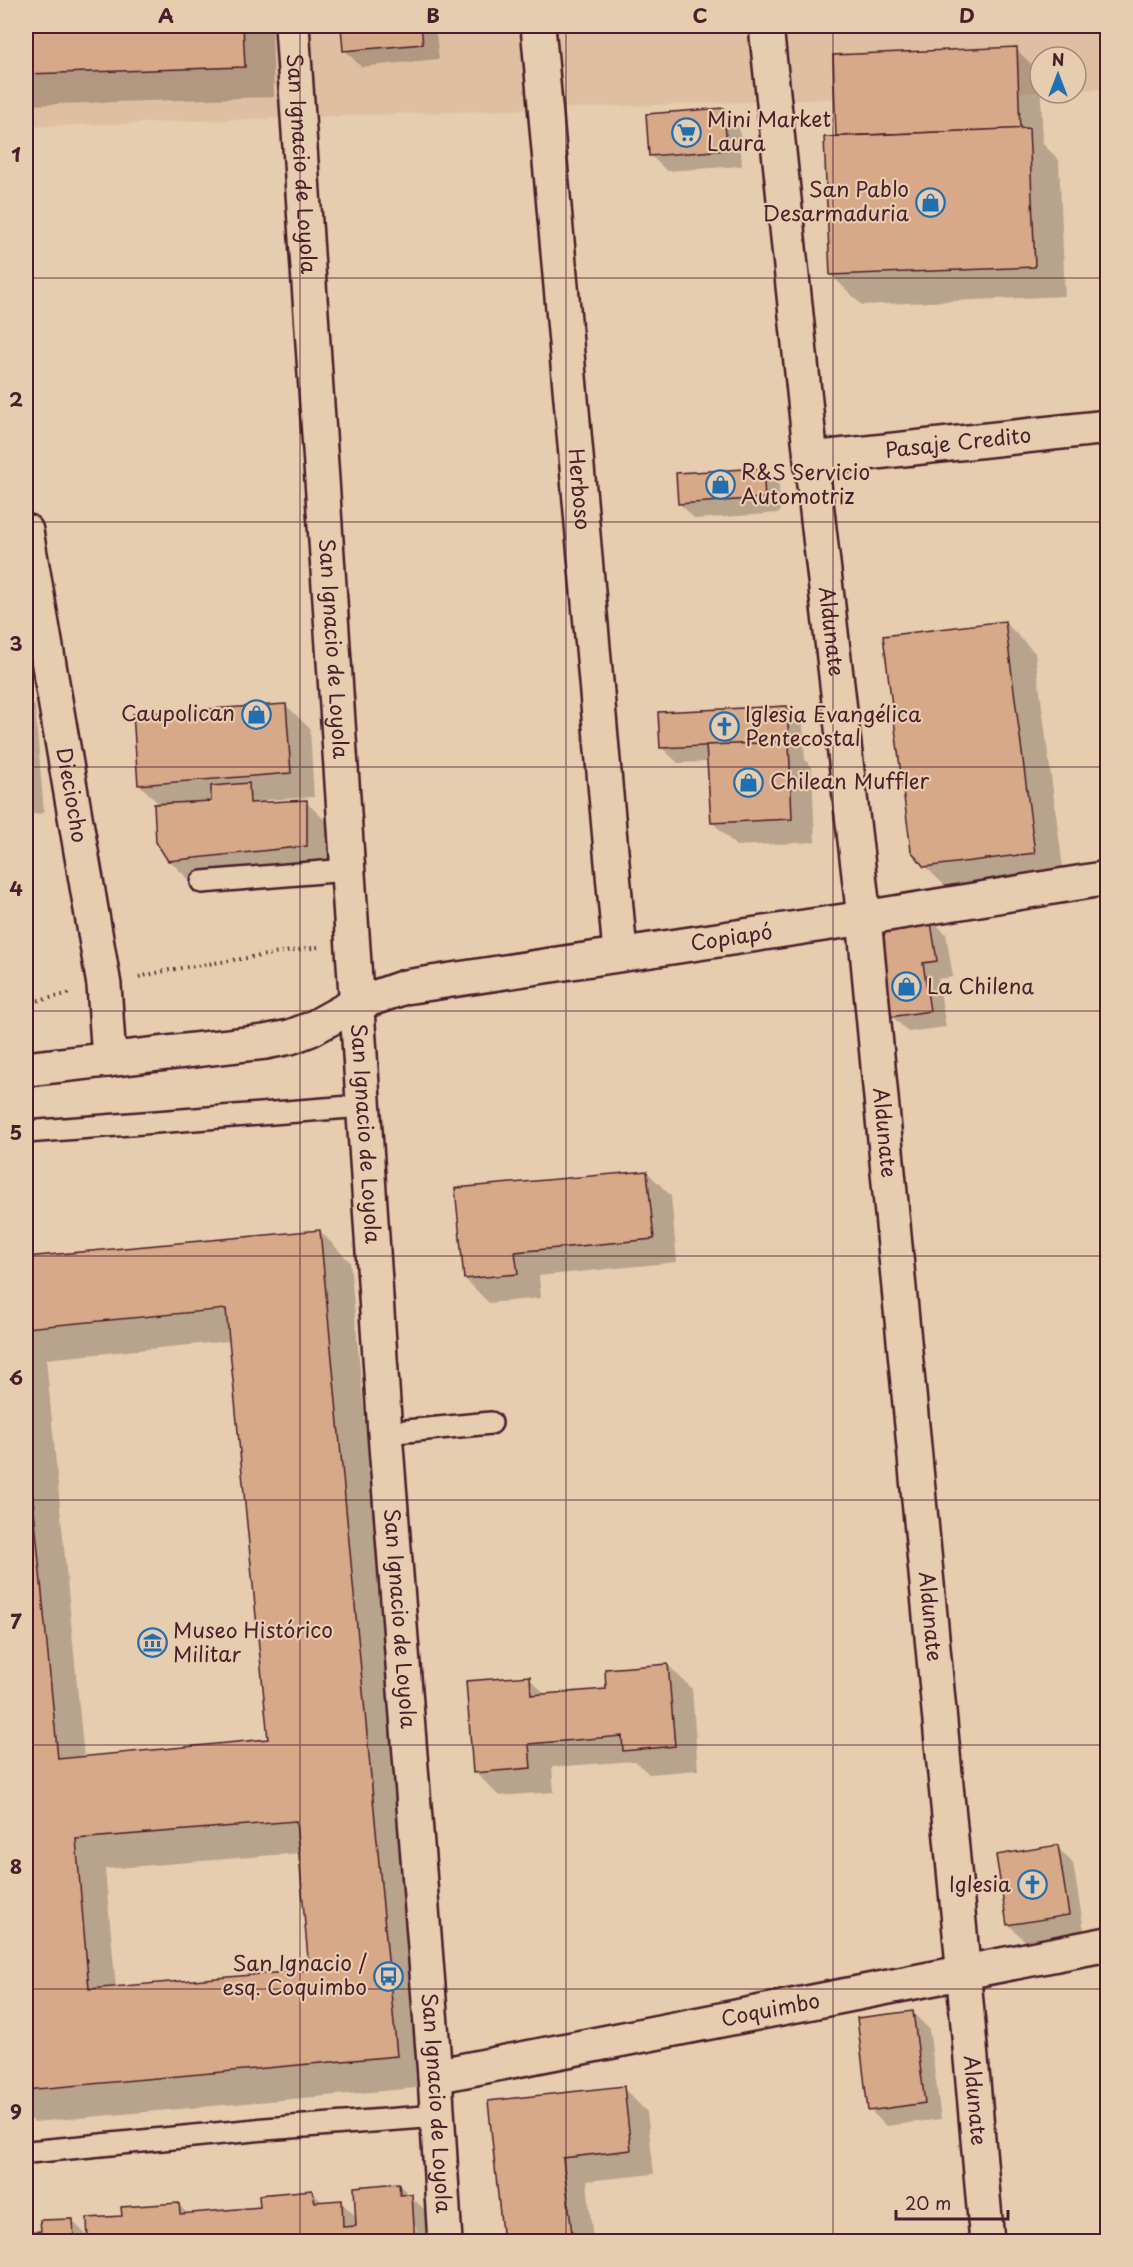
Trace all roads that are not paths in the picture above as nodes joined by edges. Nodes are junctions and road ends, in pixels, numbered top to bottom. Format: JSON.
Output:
{"nodes":[{"id":1,"x":292,"y":26,"type":"edge"},
{"id":2,"x":538,"y":26,"type":"edge"},
{"id":3,"x":766,"y":26,"type":"edge"},
{"id":4,"x":1107,"y":427,"type":"edge"},
{"id":5,"x":811,"y":459,"type":"junction"},
{"id":6,"x":26,"y":531,"type":"edge"},
{"id":7,"x":31,"y":590,"type":"edge"},
{"id":8,"x":347,"y":870,"type":"junction"},
{"id":9,"x":1107,"y":878,"type":"edge"},
{"id":10,"x":202,"y":882,"type":"dead end"},
{"id":11,"x":864,"y":918,"type":"junction"},
{"id":12,"x":620,"y":953,"type":"junction"},
{"id":13,"x":356,"y":1004,"type":"junction"},
{"id":14,"x":109,"y":1060,"type":"junction"},
{"id":15,"x":26,"y":1069,"type":"edge"},
{"id":16,"x":363,"y":1106,"type":"junction"},
{"id":17,"x":26,"y":1132,"type":"edge"},
{"id":18,"x":491,"y":1423,"type":"dead end"},
{"id":19,"x":385,"y":1433,"type":"junction"},
{"id":20,"x":1107,"y":1944,"type":"edge"},
{"id":21,"x":964,"y":1972,"type":"junction"},
{"id":22,"x":435,"y":2076,"type":"junction"},
{"id":23,"x":438,"y":2116,"type":"junction"},
{"id":24,"x":29,"y":2152,"type":"dead end"},
{"id":25,"x":445,"y":2241,"type":"edge"},
{"id":26,"x":987,"y":2241,"type":"edge"}],
"edges":[{"from":1,"to":8,"type":"street","name":"San Ignacio de Loyola"},
{"from":2,"to":12,"type":"street","name":"Herboso"},
{"from":3,"to":5,"type":"street","name":"Aldunate"},
{"from":4,"to":5,"type":"street","name":"Pasaje Credito"},
{"from":5,"to":11,"type":"street","name":"Aldunate"},
{"from":6,"to":7,"type":"street","name":"Dieciocho"},
{"from":7,"to":14,"type":"street","name":"Dieciocho"},
{"from":8,"to":10,"type":"lane"},
{"from":8,"to":13,"type":"street","name":"San Ignacio de Loyola"},
{"from":9,"to":11,"type":"street","name":"Copiapó"},
{"from":11,"to":12,"type":"street","name":"Copiapó"},
{"from":11,"to":21,"type":"street","name":"Aldunate"},
{"from":12,"to":13,"type":"street","name":"Copiapó"},
{"from":13,"to":14,"type":"street","name":"Copiapó"},
{"from":13,"to":16,"type":"street","name":"San Ignacio de Loyola"},
{"from":14,"to":15,"type":"street","name":"Copiapó"},
{"from":16,"to":17,"type":"lane"},
{"from":16,"to":19,"type":"street","name":"San Ignacio de Loyola"},
{"from":18,"to":19,"type":"lane"},
{"from":19,"to":22,"type":"street","name":"San Ignacio de Loyola"},
{"from":20,"to":21,"type":"street","name":"Coquimbo"},
{"from":21,"to":22,"type":"street","name":"Coquimbo"},
{"from":21,"to":26,"type":"street","name":"Aldunate"},
{"from":22,"to":23,"type":"street","name":"San Ignacio de Loyola"},
{"from":23,"to":24,"type":"lane"},
{"from":23,"to":25,"type":"street","name":"San Ignacio de Loyola"}]}
